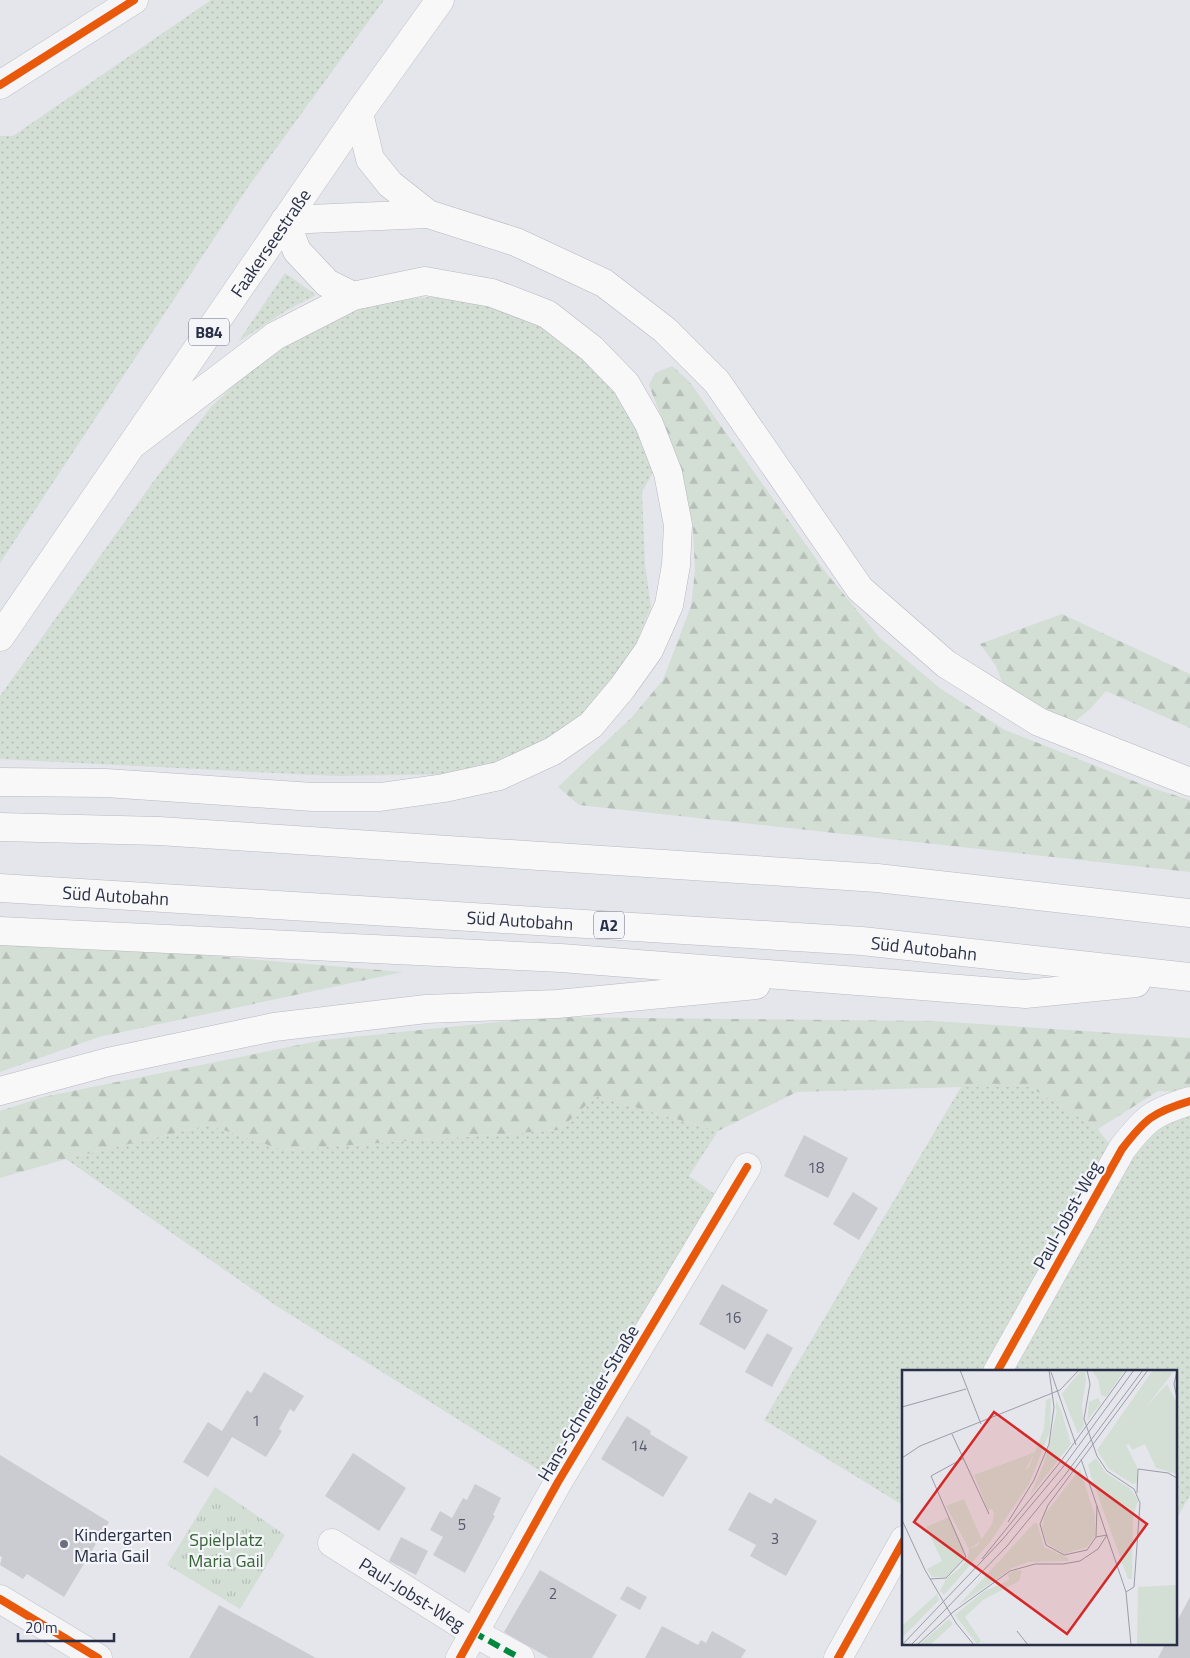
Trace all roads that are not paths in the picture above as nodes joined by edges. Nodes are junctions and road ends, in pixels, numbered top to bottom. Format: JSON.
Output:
{"nodes":[{"id":1,"x":134,"y":0,"type":"edge"},
{"id":2,"x":440,"y":0,"type":"edge"},
{"id":3,"x":0,"y":85,"type":"edge"},
{"id":4,"x":359,"y":113,"type":"junction"},
{"id":5,"x":428,"y":214,"type":"junction"},
{"id":6,"x":286,"y":220,"type":"junction"},
{"id":7,"x":353,"y":296,"type":"junction"},
{"id":8,"x":133,"y":444,"type":"junction"},
{"id":9,"x":0,"y":637,"type":"edge"},
{"id":10,"x":0,"y":782,"type":"edge"},
{"id":11,"x":1190,"y":782,"type":"edge"},
{"id":12,"x":0,"y":827,"type":"edge"},
{"id":13,"x":0,"y":888,"type":"edge"},
{"id":14,"x":1190,"y":913,"type":"edge"},
{"id":15,"x":0,"y":931,"type":"edge"},
{"id":16,"x":835,"y":978,"type":"junction"},
{"id":17,"x":1190,"y":978,"type":"edge"},
{"id":18,"x":0,"y":1091,"type":"edge"},
{"id":19,"x":1190,"y":1101,"type":"edge"},
{"id":20,"x":747,"y":1167,"type":"dead end"},
{"id":21,"x":998,"y":1370,"type":"edge"},
{"id":22,"x":332,"y":1543,"type":"dead end"},
{"id":23,"x":902,"y":1544,"type":"edge"},
{"id":24,"x":0,"y":1600,"type":"edge"},
{"id":25,"x":473,"y":1632,"type":"junction"},
{"id":26,"x":98,"y":1658,"type":"edge"},
{"id":27,"x":460,"y":1658,"type":"edge"},
{"id":28,"x":520,"y":1658,"type":"edge"},
{"id":29,"x":838,"y":1658,"type":"edge"}],
"edges":[{"from":1,"to":3,"type":"street"},
{"from":2,"to":4,"type":"main road","name":"Faakerseestraße","number":"B84"},
{"from":4,"to":5,"type":"main road"},
{"from":4,"to":6,"type":"main road","name":"Faakerseestraße","number":"B84"},
{"from":5,"to":6,"type":"main road"},
{"from":5,"to":11,"type":"main road"},
{"from":6,"to":7,"type":"main road"},
{"from":6,"to":8,"type":"main road","name":"Faakerseestraße","number":"B84"},
{"from":7,"to":8,"type":"main road"},
{"from":7,"to":10,"type":"main road"},
{"from":8,"to":9,"type":"main road","name":"Faakerseestraße","number":"B84"},
{"from":12,"to":14,"type":"main road"},
{"from":13,"to":17,"type":"main road","name":"Süd Autobahn","number":"A2"},
{"from":15,"to":16,"type":"main road"},
{"from":16,"to":17,"type":"main road"},
{"from":16,"to":18,"type":"main road"},
{"from":19,"to":21,"type":"street","name":"Paul-Jobst-Weg"},
{"from":20,"to":25,"type":"street","name":"Hans-Schneider-Straße"},
{"from":22,"to":25,"type":"street","name":"Paul-Jobst-Weg"},
{"from":23,"to":29,"type":"street"},
{"from":24,"to":26,"type":"street"},
{"from":25,"to":27,"type":"street","name":"Hans-Schneider-Straße"},
{"from":25,"to":28,"type":"street","name":"Paul-Jobst-Weg"}]}
